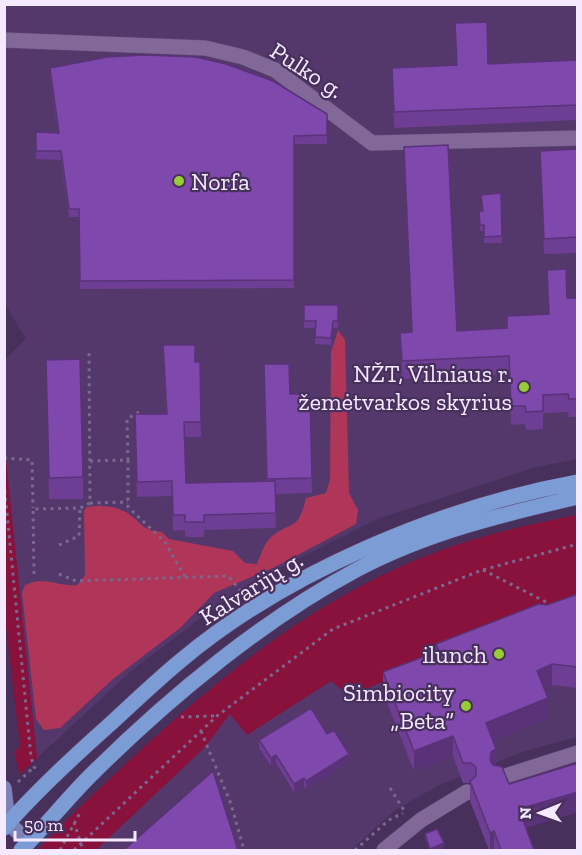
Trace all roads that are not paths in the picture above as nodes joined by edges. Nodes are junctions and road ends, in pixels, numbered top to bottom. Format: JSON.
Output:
{"nodes":[{"id":1,"x":4,"y":40,"type":"edge"},
{"id":2,"x":578,"y":138,"type":"edge"},
{"id":3,"x":578,"y":482,"type":"edge"},
{"id":4,"x":578,"y":497,"type":"edge"},
{"id":5,"x":180,"y":660,"type":"junction"},
{"id":6,"x":196,"y":681,"type":"junction"},
{"id":7,"x":578,"y":753,"type":"edge"},
{"id":8,"x":499,"y":778,"type":"edge"},
{"id":9,"x":4,"y":788,"type":"edge"},
{"id":10,"x":467,"y":792,"type":"dead end"},
{"id":11,"x":6,"y":826,"type":"edge"},
{"id":12,"x":25,"y":846,"type":"edge"},
{"id":13,"x":384,"y":850,"type":"edge"}],
"edges":[{"from":1,"to":2,"type":"street","name":"Pulko g."},
{"from":3,"to":5,"type":"main road","name":"Kalvarijų g."},
{"from":4,"to":6,"type":"main road","name":"Kalvarijų g."},
{"from":5,"to":6,"type":"main road"},
{"from":5,"to":11,"type":"main road","name":"Kalvarijų g."},
{"from":6,"to":12,"type":"main road","name":"Kalvarijų g."},
{"from":7,"to":8,"type":"street"},
{"from":9,"to":11,"type":"main road"},
{"from":10,"to":13,"type":"street"},
{"from":11,"to":12,"type":"main road"}]}
